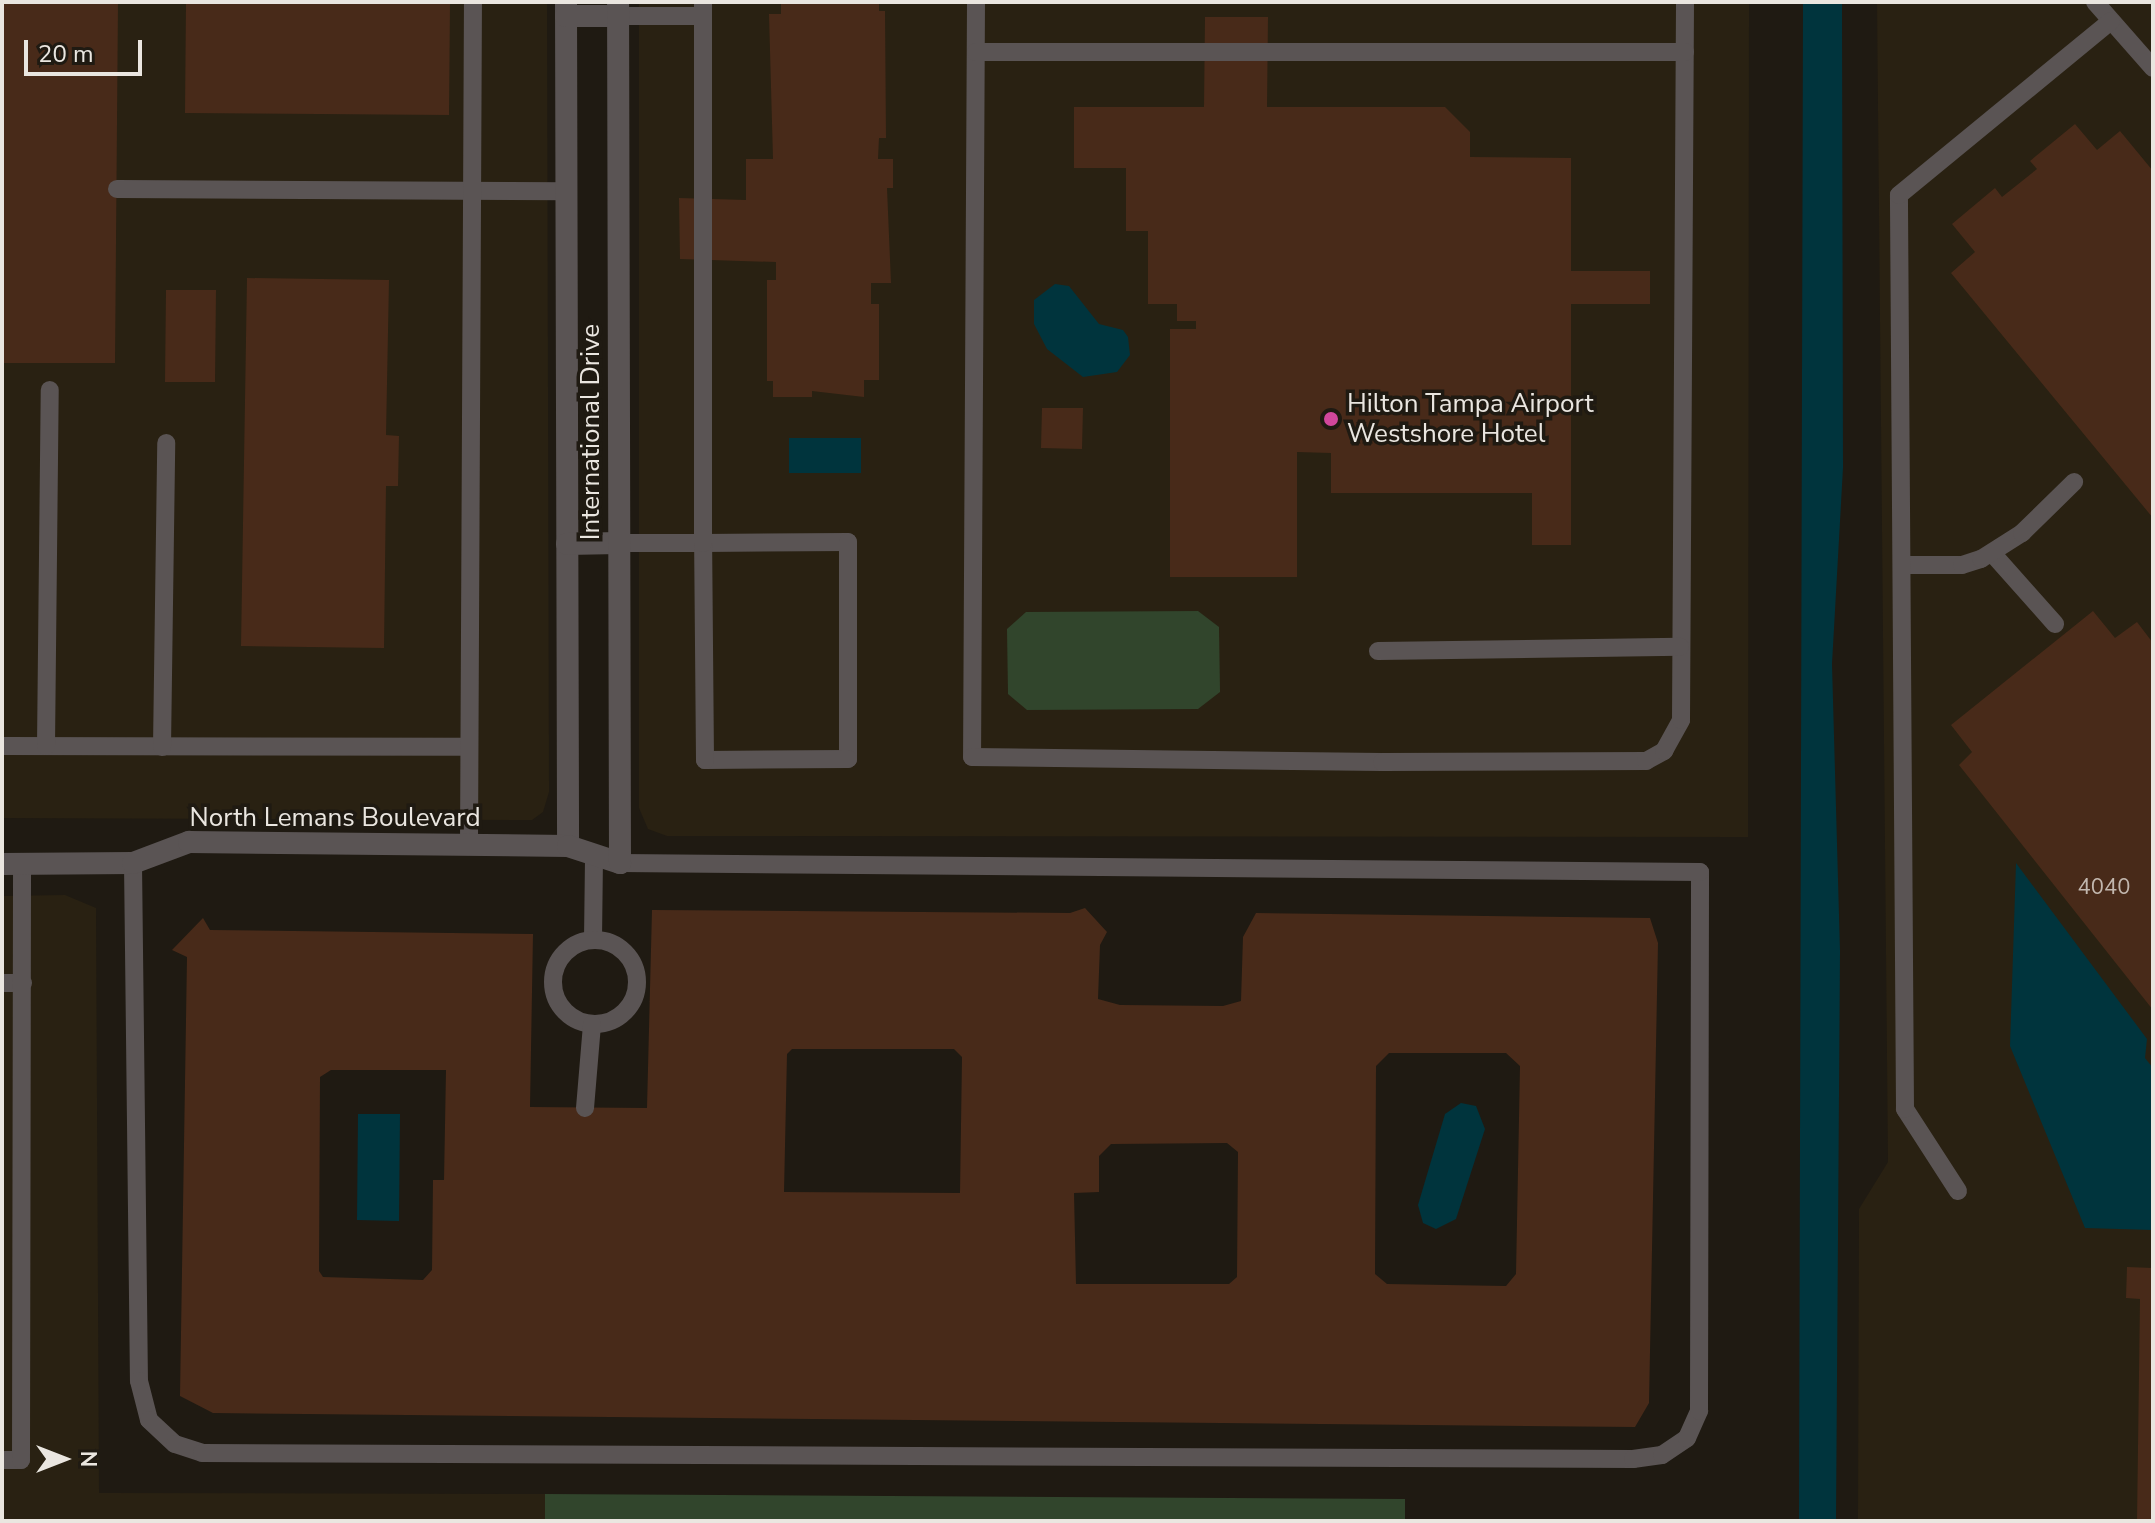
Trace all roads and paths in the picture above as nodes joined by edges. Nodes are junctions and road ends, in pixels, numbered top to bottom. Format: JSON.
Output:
{"nodes":[{"id":1,"x":473,"y":2,"type":"edge"},
{"id":2,"x":976,"y":2,"type":"edge"},
{"id":3,"x":1685,"y":2,"type":"edge"},
{"id":4,"x":2095,"y":2,"type":"edge"},
{"id":5,"x":566,"y":9,"type":"edge"},
{"id":6,"x":618,"y":9,"type":"edge"},
{"id":7,"x":703,"y":9,"type":"edge"},
{"id":8,"x":2111,"y":21,"type":"junction"},
{"id":9,"x":976,"y":52,"type":"junction"},
{"id":10,"x":1685,"y":52,"type":"junction"},
{"id":11,"x":2153,"y":68,"type":"edge"},
{"id":12,"x":117,"y":189,"type":"dead end"},
{"id":13,"x":471,"y":191,"type":"junction"},
{"id":14,"x":567,"y":191,"type":"junction"},
{"id":15,"x":50,"y":390,"type":"dead end"},
{"id":16,"x":166,"y":443,"type":"dead end"},
{"id":17,"x":2074,"y":482,"type":"dead end"},
{"id":18,"x":619,"y":543,"type":"junction"},
{"id":19,"x":703,"y":543,"type":"junction"},
{"id":20,"x":567,"y":544,"type":"junction"},
{"id":21,"x":1992,"y":553,"type":"junction"},
{"id":22,"x":1902,"y":565,"type":"junction"},
{"id":23,"x":2055,"y":624,"type":"dead end"},
{"id":24,"x":1680,"y":647,"type":"junction"},
{"id":25,"x":1378,"y":651,"type":"dead end"},
{"id":26,"x":2,"y":746,"type":"edge"},
{"id":27,"x":46,"y":746,"type":"junction"},
{"id":28,"x":162,"y":747,"type":"junction"},
{"id":29,"x":469,"y":747,"type":"junction"},
{"id":30,"x":469,"y":844,"type":"junction"},
{"id":31,"x":568,"y":846,"type":"junction"},
{"id":32,"x":594,"y":854,"type":"junction"},
{"id":33,"x":133,"y":863,"type":"junction"},
{"id":34,"x":620,"y":863,"type":"junction"},
{"id":35,"x":12,"y":864,"type":"edge"},
{"id":36,"x":593,"y":940,"type":"junction"},
{"id":37,"x":2,"y":983,"type":"edge"},
{"id":38,"x":23,"y":983,"type":"junction"},
{"id":39,"x":592,"y":1024,"type":"junction"},
{"id":40,"x":585,"y":1108,"type":"dead end"},
{"id":41,"x":1958,"y":1191,"type":"dead end"},
{"id":42,"x":2,"y":1214,"type":"edge"},
{"id":43,"x":21,"y":1214,"type":"junction"},
{"id":44,"x":2,"y":1346,"type":"edge"},
{"id":45,"x":21,"y":1346,"type":"junction"},
{"id":46,"x":2,"y":1460,"type":"edge"}],
"edges":[{"from":1,"to":13,"type":"lane"},
{"from":2,"to":9,"type":"lane"},
{"from":3,"to":10,"type":"lane"},
{"from":4,"to":8,"type":"lane"},
{"from":5,"to":6,"type":"street"},
{"from":5,"to":14,"type":"street","name":"International Drive"},
{"from":6,"to":7,"type":"lane"},
{"from":6,"to":18,"type":"street","name":"International Drive"},
{"from":7,"to":19,"type":"lane"},
{"from":8,"to":11,"type":"lane"},
{"from":8,"to":22,"type":"lane"},
{"from":9,"to":10,"type":"lane"},
{"from":9,"to":24,"type":"lane"},
{"from":10,"to":24,"type":"lane"},
{"from":12,"to":13,"type":"lane"},
{"from":13,"to":14,"type":"lane"},
{"from":13,"to":29,"type":"lane"},
{"from":14,"to":20,"type":"street","name":"International Drive"},
{"from":15,"to":27,"type":"lane"},
{"from":16,"to":28,"type":"lane"},
{"from":17,"to":21,"type":"lane"},
{"from":18,"to":19,"type":"lane"},
{"from":18,"to":20,"type":"street"},
{"from":18,"to":34,"type":"street","name":"International Drive"},
{"from":19,"to":19,"type":"lane"},
{"from":20,"to":31,"type":"street","name":"International Drive"},
{"from":21,"to":22,"type":"lane"},
{"from":21,"to":23,"type":"lane"},
{"from":22,"to":41,"type":"lane"},
{"from":24,"to":25,"type":"lane"},
{"from":26,"to":27,"type":"lane"},
{"from":27,"to":28,"type":"lane"},
{"from":28,"to":29,"type":"lane"},
{"from":29,"to":30,"type":"lane"},
{"from":30,"to":31,"type":"street","name":"North Lemans Boulevard"},
{"from":30,"to":33,"type":"street","name":"North Lemans Boulevard"},
{"from":31,"to":32,"type":"street","name":"North Lemans Boulevard"},
{"from":32,"to":34,"type":"street","name":"North Lemans Boulevard"},
{"from":32,"to":36,"type":"lane"},
{"from":33,"to":34,"type":"lane"},
{"from":33,"to":35,"type":"street","name":"North Lemans Boulevard"},
{"from":35,"to":38,"type":"lane"},
{"from":36,"to":39,"type":"lane"},
{"from":36,"to":39,"type":"lane"},
{"from":37,"to":38,"type":"lane"},
{"from":38,"to":43,"type":"lane"},
{"from":39,"to":40,"type":"lane"},
{"from":42,"to":43,"type":"lane"},
{"from":43,"to":45,"type":"lane"},
{"from":44,"to":45,"type":"lane"},
{"from":45,"to":46,"type":"lane"}]}
